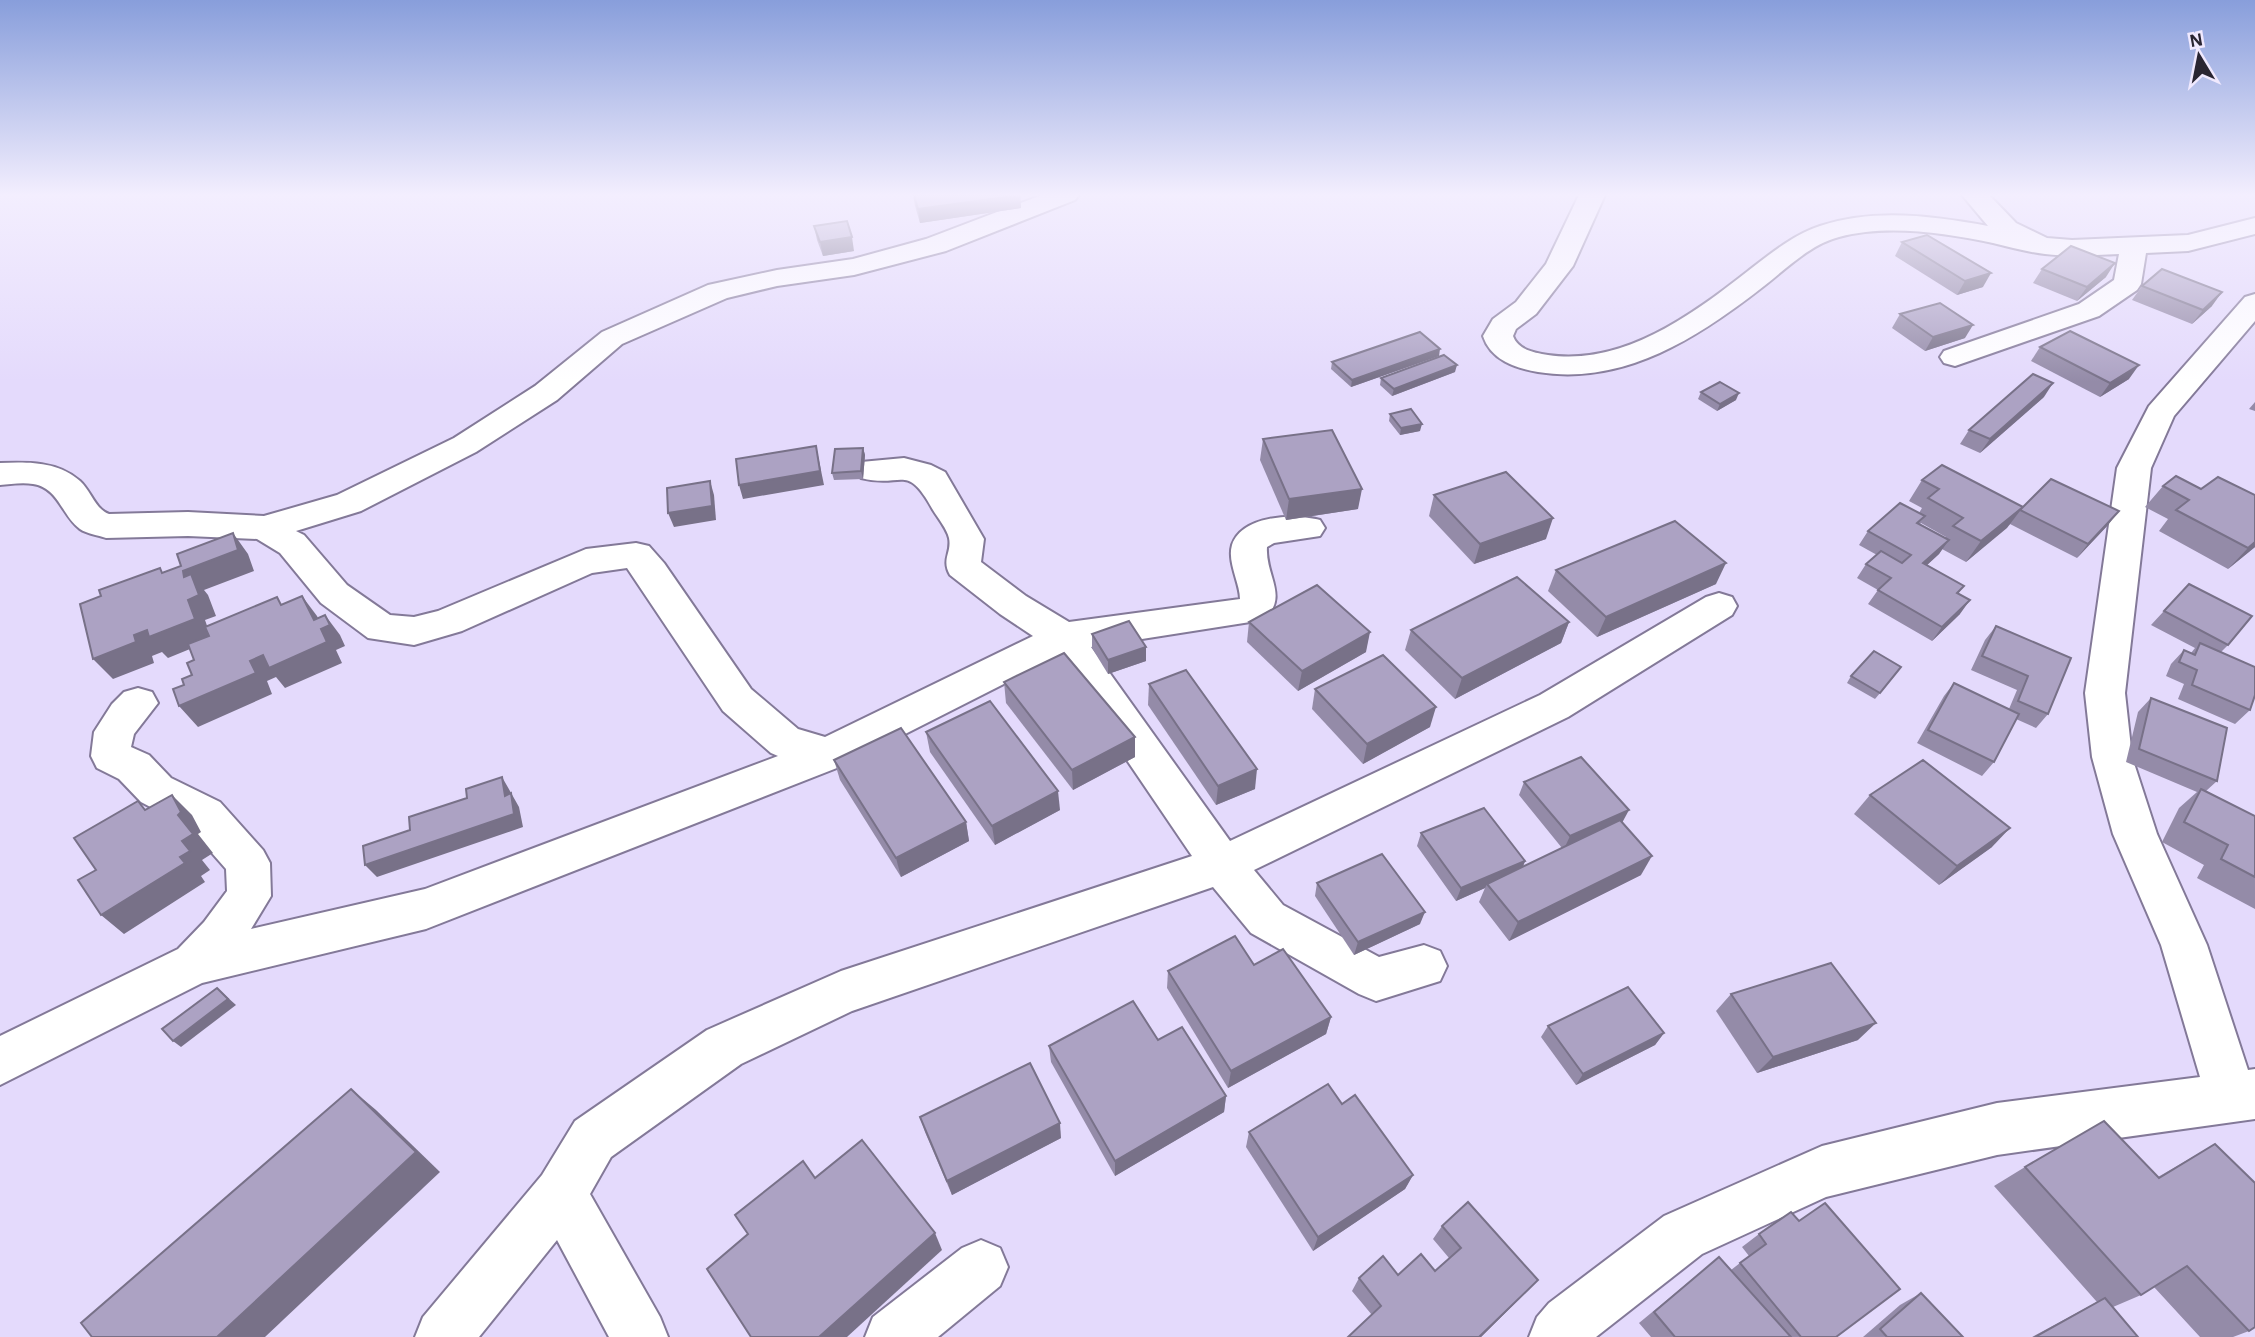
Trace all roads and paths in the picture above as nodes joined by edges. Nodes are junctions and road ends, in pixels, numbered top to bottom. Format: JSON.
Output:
{"nodes":[{"id":1,"x":890,"y":257,"type":"edge"},
{"id":2,"x":1563,"y":257,"type":"edge"},
{"id":3,"x":1787,"y":257,"type":"edge"},
{"id":4,"x":2131,"y":257,"type":"edge"},
{"id":5,"x":2255,"y":303,"type":"edge"},
{"id":6,"x":1955,"y":357,"type":"dead end"},
{"id":7,"x":873,"y":470,"type":"dead end"},
{"id":8,"x":0,"y":474,"type":"edge"},
{"id":9,"x":1308,"y":527,"type":"dead end"},
{"id":10,"x":264,"y":528,"type":"junction"},
{"id":11,"x":1719,"y":606,"type":"dead end"},
{"id":12,"x":1064,"y":637,"type":"junction"},
{"id":13,"x":138,"y":703,"type":"dead end"},
{"id":14,"x":828,"y":754,"type":"junction"},
{"id":15,"x":1222,"y":865,"type":"junction"},
{"id":16,"x":194,"y":964,"type":"junction"},
{"id":17,"x":1424,"y":966,"type":"dead end"},
{"id":18,"x":0,"y":1061,"type":"edge"},
{"id":19,"x":2244,"y":1096,"type":"edge"},
{"id":20,"x":561,"y":1194,"type":"junction"},
{"id":21,"x":981,"y":1267,"type":"dead end"},
{"id":22,"x":443,"y":1337,"type":"edge"},
{"id":23,"x":640,"y":1337,"type":"edge"},
{"id":24,"x":893,"y":1337,"type":"edge"},
{"id":25,"x":1557,"y":1337,"type":"edge"}],
"edges":[{"from":1,"to":10,"type":"street"},
{"from":2,"to":3,"type":"street"},
{"from":4,"to":6,"type":"street"},
{"from":5,"to":19,"type":"street"},
{"from":7,"to":12,"type":"street"},
{"from":8,"to":10,"type":"street"},
{"from":9,"to":12,"type":"street"},
{"from":10,"to":14,"type":"street"},
{"from":11,"to":15,"type":"street"},
{"from":12,"to":14,"type":"street"},
{"from":12,"to":15,"type":"street"},
{"from":13,"to":16,"type":"street"},
{"from":14,"to":16,"type":"street"},
{"from":15,"to":17,"type":"street"},
{"from":15,"to":20,"type":"street"},
{"from":16,"to":18,"type":"street"},
{"from":19,"to":25,"type":"street"},
{"from":20,"to":22,"type":"street"},
{"from":20,"to":23,"type":"street"},
{"from":21,"to":24,"type":"street"}]}
